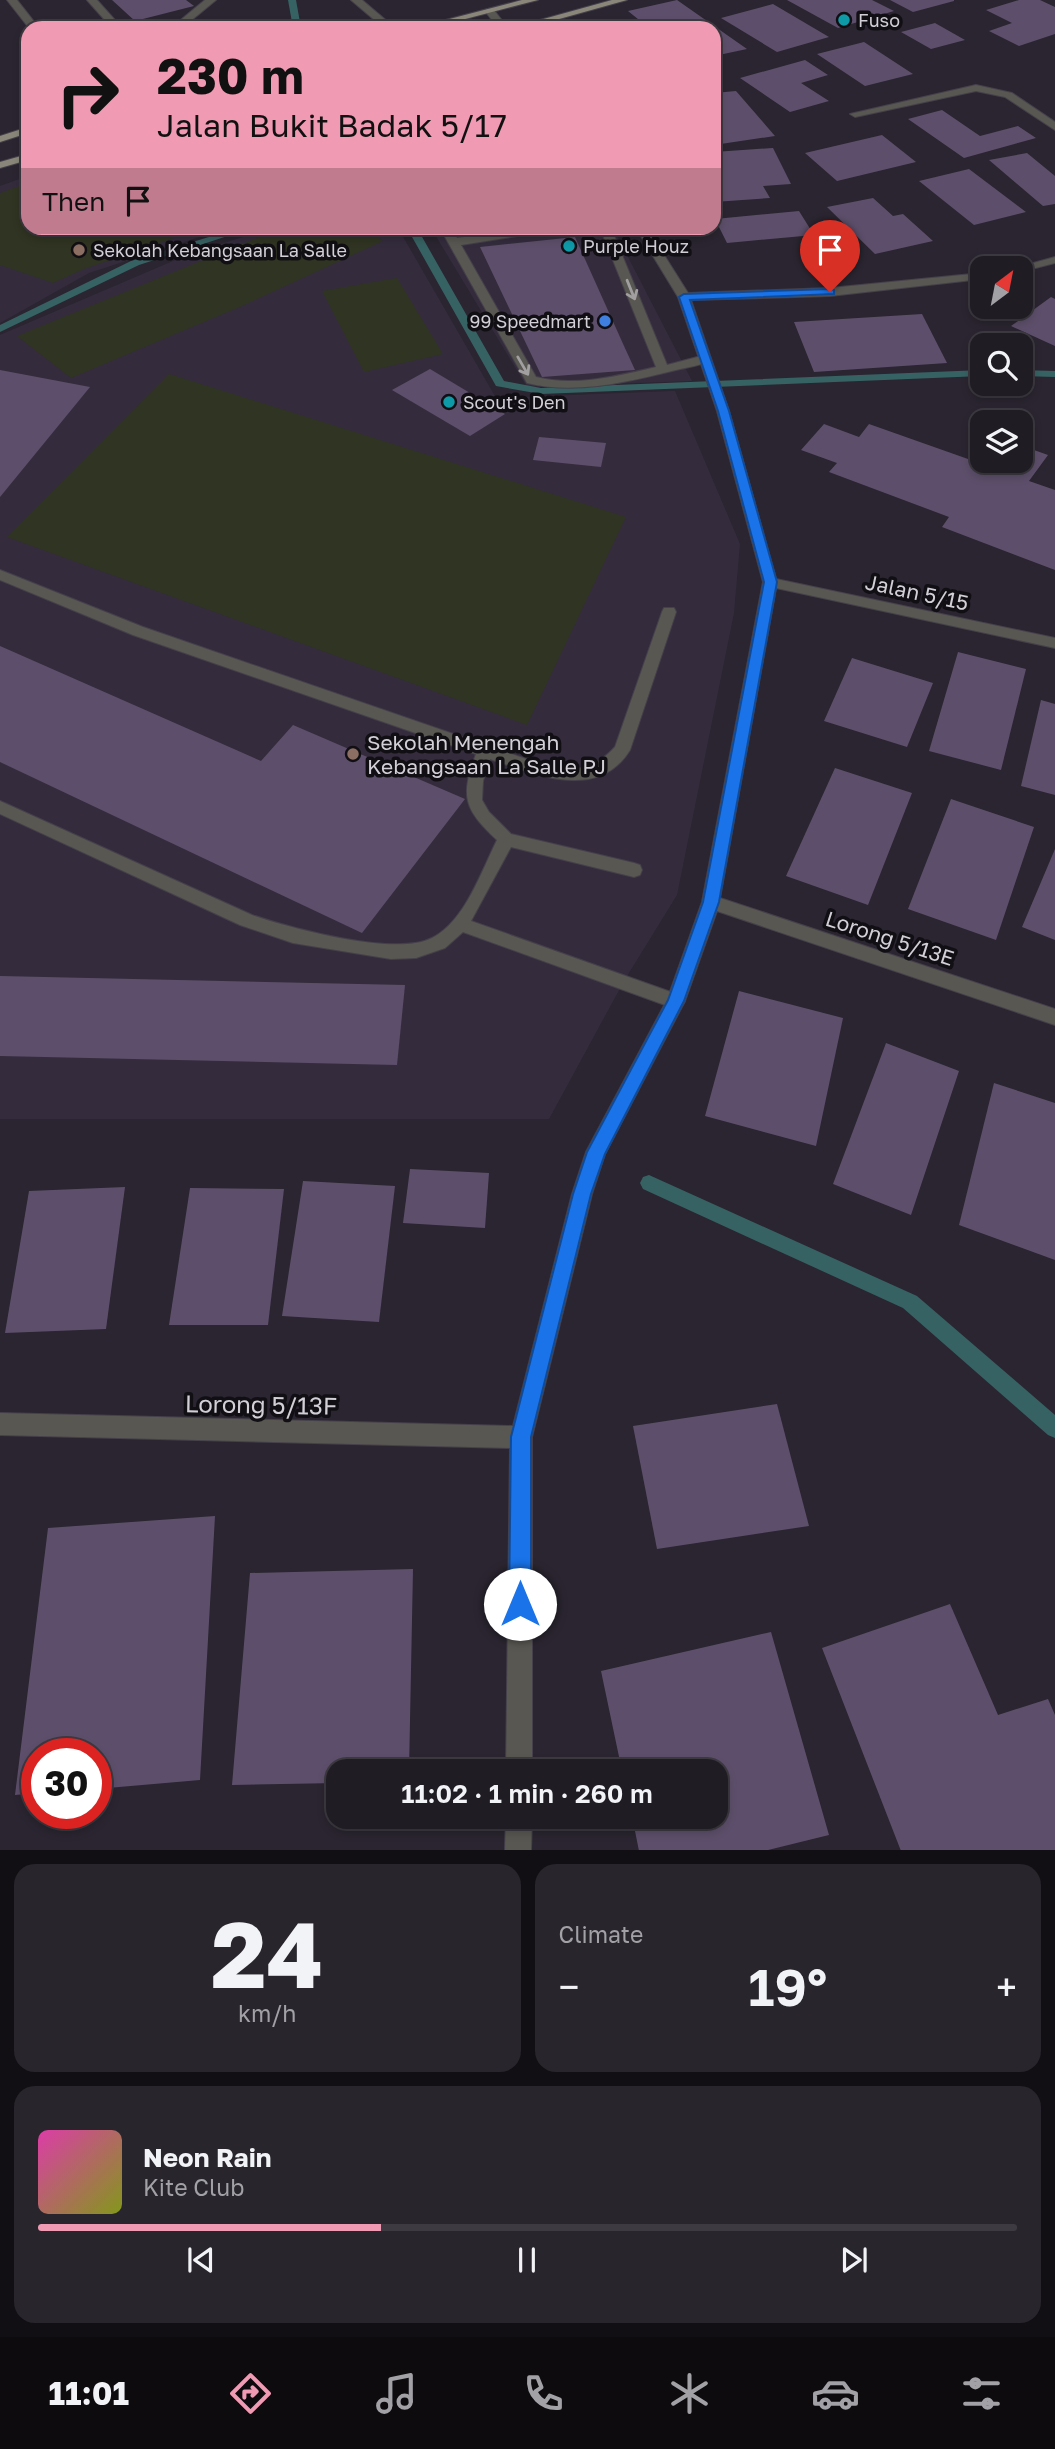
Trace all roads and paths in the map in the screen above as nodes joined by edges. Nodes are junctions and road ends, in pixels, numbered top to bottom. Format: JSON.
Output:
{"nodes":[{"id":1,"x":12,"y":0,"type":"edge"},
{"id":2,"x":92,"y":0,"type":"edge"},
{"id":3,"x":211,"y":0,"type":"edge"},
{"id":4,"x":356,"y":0,"type":"edge"},
{"id":5,"x":533,"y":0,"type":"edge"},
{"id":6,"x":622,"y":0,"type":"edge"},
{"id":7,"x":490,"y":11,"type":"junction"},
{"id":8,"x":28,"y":21,"type":"edge"},
{"id":9,"x":111,"y":21,"type":"edge"},
{"id":10,"x":185,"y":21,"type":"edge"},
{"id":11,"x":382,"y":21,"type":"edge"},
{"id":12,"x":449,"y":21,"type":"edge"},
{"id":13,"x":498,"y":21,"type":"edge"},
{"id":14,"x":542,"y":21,"type":"edge"},
{"id":15,"x":855,"y":114,"type":"dead end"},
{"id":16,"x":1055,"y":127,"type":"edge"},
{"id":17,"x":21,"y":132,"type":"edge"},
{"id":18,"x":0,"y":139,"type":"edge"},
{"id":19,"x":21,"y":159,"type":"edge"},
{"id":20,"x":0,"y":165,"type":"edge"},
{"id":21,"x":450,"y":235,"type":"edge"},
{"id":22,"x":502,"y":235,"type":"edge"},
{"id":23,"x":608,"y":235,"type":"edge"},
{"id":24,"x":646,"y":235,"type":"edge"},
{"id":25,"x":455,"y":242,"type":"junction"},
{"id":26,"x":1055,"y":260,"type":"edge"},
{"id":27,"x":1033,"y":266,"type":"edge"},
{"id":28,"x":970,"y":277,"type":"edge"},
{"id":29,"x":684,"y":297,"type":"junction"},
{"id":30,"x":705,"y":359,"type":"junction"},
{"id":31,"x":663,"y":369,"type":"junction"},
{"id":32,"x":0,"y":575,"type":"edge"},
{"id":33,"x":771,"y":582,"type":"junction"},
{"id":34,"x":669,"y":612,"type":"dead end"},
{"id":35,"x":1055,"y":643,"type":"edge"},
{"id":36,"x":485,"y":751,"type":"junction"},
{"id":37,"x":0,"y":807,"type":"edge"},
{"id":38,"x":506,"y":839,"type":"junction"},
{"id":39,"x":634,"y":870,"type":"dead end"},
{"id":40,"x":711,"y":902,"type":"junction"},
{"id":41,"x":460,"y":924,"type":"junction"},
{"id":42,"x":676,"y":1001,"type":"junction"},
{"id":43,"x":1055,"y":1017,"type":"edge"},
{"id":44,"x":0,"y":1424,"type":"edge"},
{"id":45,"x":521,"y":1437,"type":"junction"},
{"id":46,"x":519,"y":1759,"type":"edge"},
{"id":47,"x":519,"y":1829,"type":"edge"},
{"id":48,"x":519,"y":1850,"type":"edge"}],
"edges":[{"from":1,"to":8,"type":"street"},
{"from":2,"to":9,"type":"street"},
{"from":3,"to":10,"type":"street"},
{"from":4,"to":11,"type":"street"},
{"from":5,"to":7,"type":"main road"},
{"from":6,"to":14,"type":"main road"},
{"from":7,"to":12,"type":"main road"},
{"from":7,"to":13,"type":"street"},
{"from":15,"to":16,"type":"street"},
{"from":17,"to":18,"type":"main road"},
{"from":19,"to":20,"type":"main road"},
{"from":21,"to":25,"type":"street"},
{"from":22,"to":25,"type":"street"},
{"from":23,"to":31,"type":"street","one_way":true},
{"from":24,"to":29,"type":"street"},
{"from":25,"to":31,"type":"street","one_way":true},
{"from":26,"to":27,"type":"street"},
{"from":28,"to":29,"type":"street"},
{"from":29,"to":30,"type":"street"},
{"from":30,"to":31,"type":"street"},
{"from":30,"to":33,"type":"street"},
{"from":32,"to":36,"type":"street"},
{"from":33,"to":35,"type":"street","name":"Jalan 5/15"},
{"from":33,"to":40,"type":"street"},
{"from":34,"to":36,"type":"street"},
{"from":36,"to":38,"type":"street"},
{"from":37,"to":41,"type":"street"},
{"from":38,"to":39,"type":"street"},
{"from":38,"to":41,"type":"street"},
{"from":40,"to":42,"type":"street"},
{"from":40,"to":43,"type":"street","name":"Lorong 5/13E"},
{"from":41,"to":42,"type":"street"},
{"from":42,"to":45,"type":"street"},
{"from":44,"to":45,"type":"street","name":"Lorong 5/13F"},
{"from":45,"to":46,"type":"street"},
{"from":47,"to":48,"type":"street"}]}
